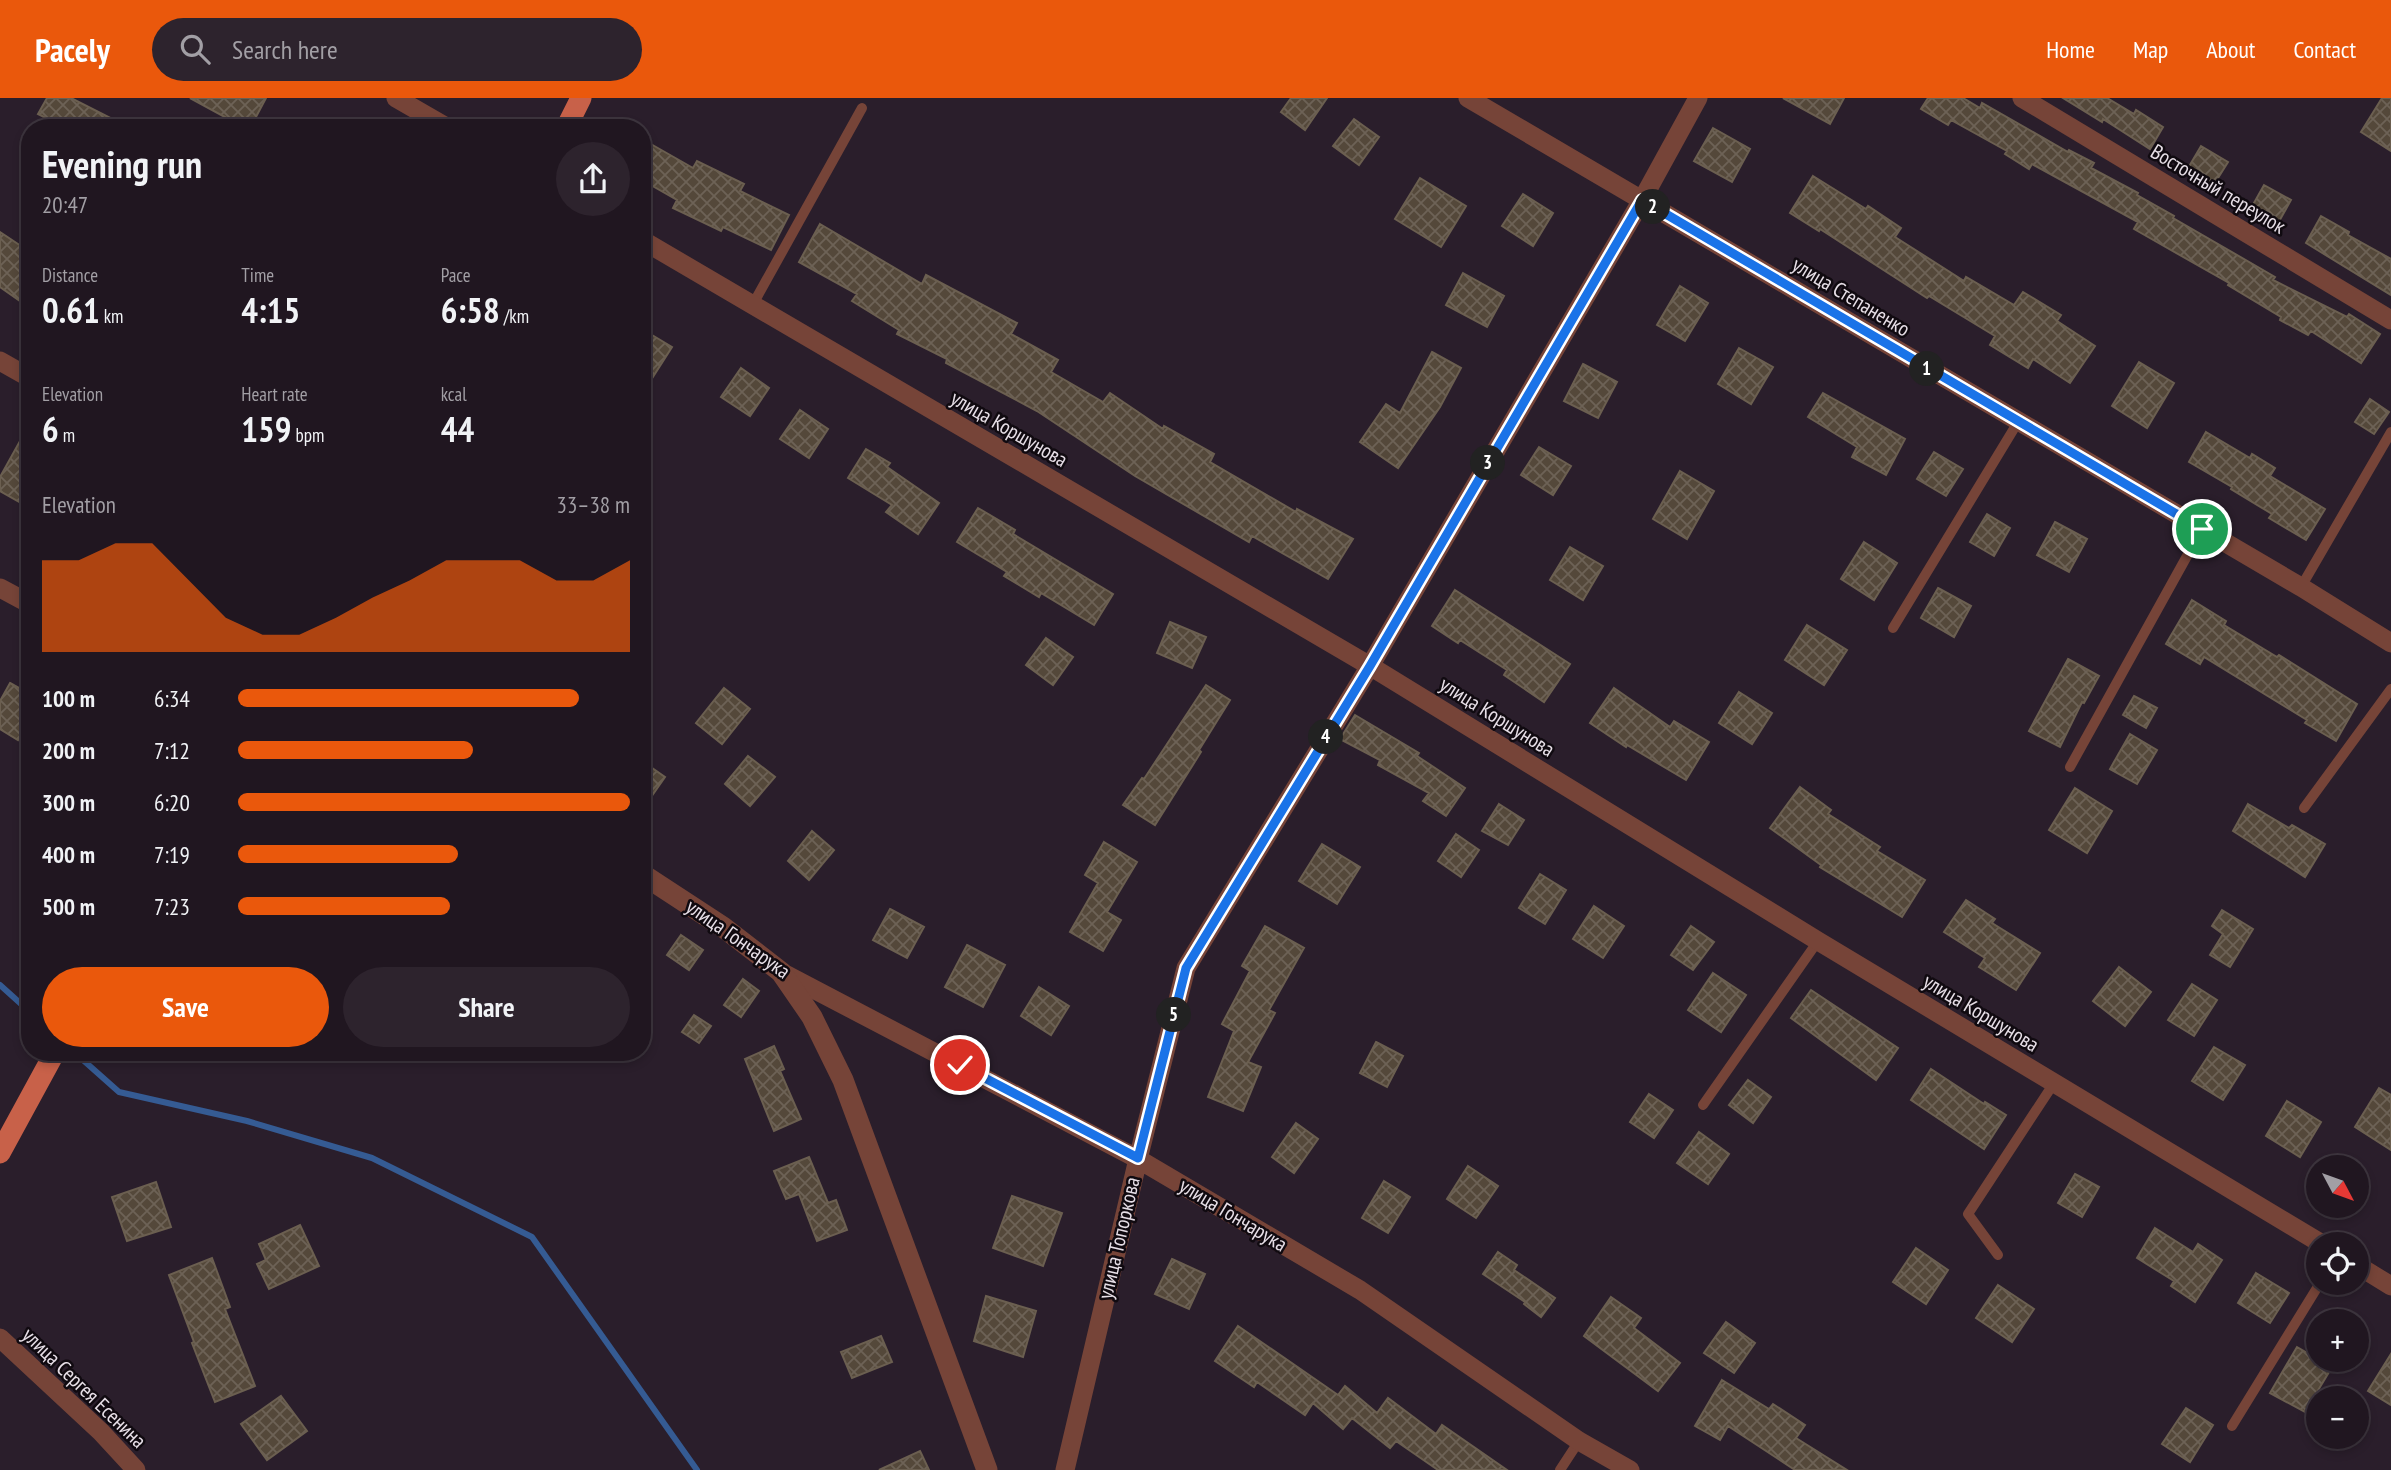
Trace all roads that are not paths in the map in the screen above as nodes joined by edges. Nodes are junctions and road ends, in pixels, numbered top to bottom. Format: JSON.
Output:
{"nodes":[{"id":1,"x":396,"y":98,"type":"edge"},
{"id":2,"x":581,"y":98,"type":"edge"},
{"id":3,"x":1468,"y":98,"type":"edge"},
{"id":4,"x":1698,"y":98,"type":"edge"},
{"id":5,"x":2022,"y":98,"type":"edge"},
{"id":6,"x":862,"y":108,"type":"dead end"},
{"id":7,"x":432,"y":119,"type":"edge"},
{"id":8,"x":570,"y":119,"type":"edge"},
{"id":9,"x":1642,"y":200,"type":"junction"},
{"id":10,"x":651,"y":245,"type":"edge"},
{"id":11,"x":752,"y":306,"type":"junction"},
{"id":12,"x":2391,"y":320,"type":"edge"},
{"id":13,"x":0,"y":361,"type":"edge"},
{"id":14,"x":21,"y":373,"type":"edge"},
{"id":15,"x":2018,"y":422,"type":"junction"},
{"id":16,"x":2391,"y":432,"type":"edge"},
{"id":17,"x":2202,"y":529,"type":"junction"},
{"id":18,"x":2301,"y":587,"type":"junction"},
{"id":19,"x":0,"y":588,"type":"edge"},
{"id":20,"x":21,"y":599,"type":"edge"},
{"id":21,"x":1894,"y":628,"type":"dead end"},
{"id":22,"x":2391,"y":643,"type":"edge"},
{"id":23,"x":1370,"y":666,"type":"junction"},
{"id":24,"x":2391,"y":689,"type":"edge"},
{"id":25,"x":2070,"y":767,"type":"dead end"},
{"id":26,"x":2304,"y":808,"type":"dead end"},
{"id":27,"x":651,"y":880,"type":"edge"},
{"id":28,"x":1818,"y":941,"type":"junction"},
{"id":29,"x":781,"y":972,"type":"junction"},
{"id":30,"x":50,"y":1061,"type":"edge"},
{"id":31,"x":2054,"y":1083,"type":"junction"},
{"id":32,"x":1703,"y":1105,"type":"dead end"},
{"id":33,"x":0,"y":1153,"type":"edge"},
{"id":34,"x":1138,"y":1158,"type":"junction"},
{"id":35,"x":2306,"y":1234,"type":"edge"},
{"id":36,"x":1997,"y":1255,"type":"dead end"},
{"id":37,"x":2369,"y":1272,"type":"edge"},
{"id":38,"x":2391,"y":1286,"type":"edge"},
{"id":39,"x":2313,"y":1295,"type":"edge"},
{"id":40,"x":0,"y":1338,"type":"edge"},
{"id":41,"x":2232,"y":1426,"type":"dead end"},
{"id":42,"x":1578,"y":1441,"type":"junction"},
{"id":43,"x":136,"y":1470,"type":"edge"},
{"id":44,"x":987,"y":1470,"type":"edge"},
{"id":45,"x":1065,"y":1470,"type":"edge"},
{"id":46,"x":1560,"y":1470,"type":"edge"},
{"id":47,"x":1630,"y":1470,"type":"edge"}],
"edges":[{"from":1,"to":7,"type":"street"},
{"from":2,"to":8,"type":"main road"},
{"from":3,"to":9,"type":"street","name":"улица Степаненко"},
{"from":4,"to":9,"type":"street","name":"улица Топоркова"},
{"from":5,"to":12,"type":"street","name":"Восточный переулок"},
{"from":6,"to":11,"type":"lane"},
{"from":9,"to":15,"type":"street","name":"улица Степаненко"},
{"from":9,"to":23,"type":"street","name":"улица Топоркова"},
{"from":10,"to":11,"type":"street","name":"улица Коршунова"},
{"from":11,"to":23,"type":"street","name":"улица Коршунова"},
{"from":13,"to":14,"type":"street"},
{"from":15,"to":17,"type":"street","name":"улица Степаненко"},
{"from":15,"to":21,"type":"lane"},
{"from":16,"to":18,"type":"lane"},
{"from":17,"to":18,"type":"street","name":"улица Степаненко"},
{"from":17,"to":25,"type":"lane"},
{"from":18,"to":22,"type":"street","name":"улица Степаненко"},
{"from":19,"to":20,"type":"street"},
{"from":23,"to":28,"type":"street","name":"улица Коршунова"},
{"from":23,"to":34,"type":"street","name":"улица Топоркова"},
{"from":24,"to":26,"type":"lane"},
{"from":27,"to":29,"type":"street","name":"улица Гончарука"},
{"from":28,"to":31,"type":"street","name":"улица Коршунова"},
{"from":28,"to":32,"type":"lane"},
{"from":29,"to":34,"type":"street","name":"улица Гончарука"},
{"from":29,"to":44,"type":"street"},
{"from":30,"to":33,"type":"main road"},
{"from":31,"to":35,"type":"street","name":"улица Коршунова"},
{"from":31,"to":36,"type":"lane"},
{"from":34,"to":42,"type":"street","name":"улица Гончарука"},
{"from":34,"to":45,"type":"street","name":"улица Топоркова"},
{"from":37,"to":38,"type":"street"},
{"from":39,"to":41,"type":"lane"},
{"from":40,"to":43,"type":"street","name":"улица Сергея Есенина"},
{"from":42,"to":46,"type":"lane"},
{"from":42,"to":47,"type":"street","name":"улица Гончарука"}]}
